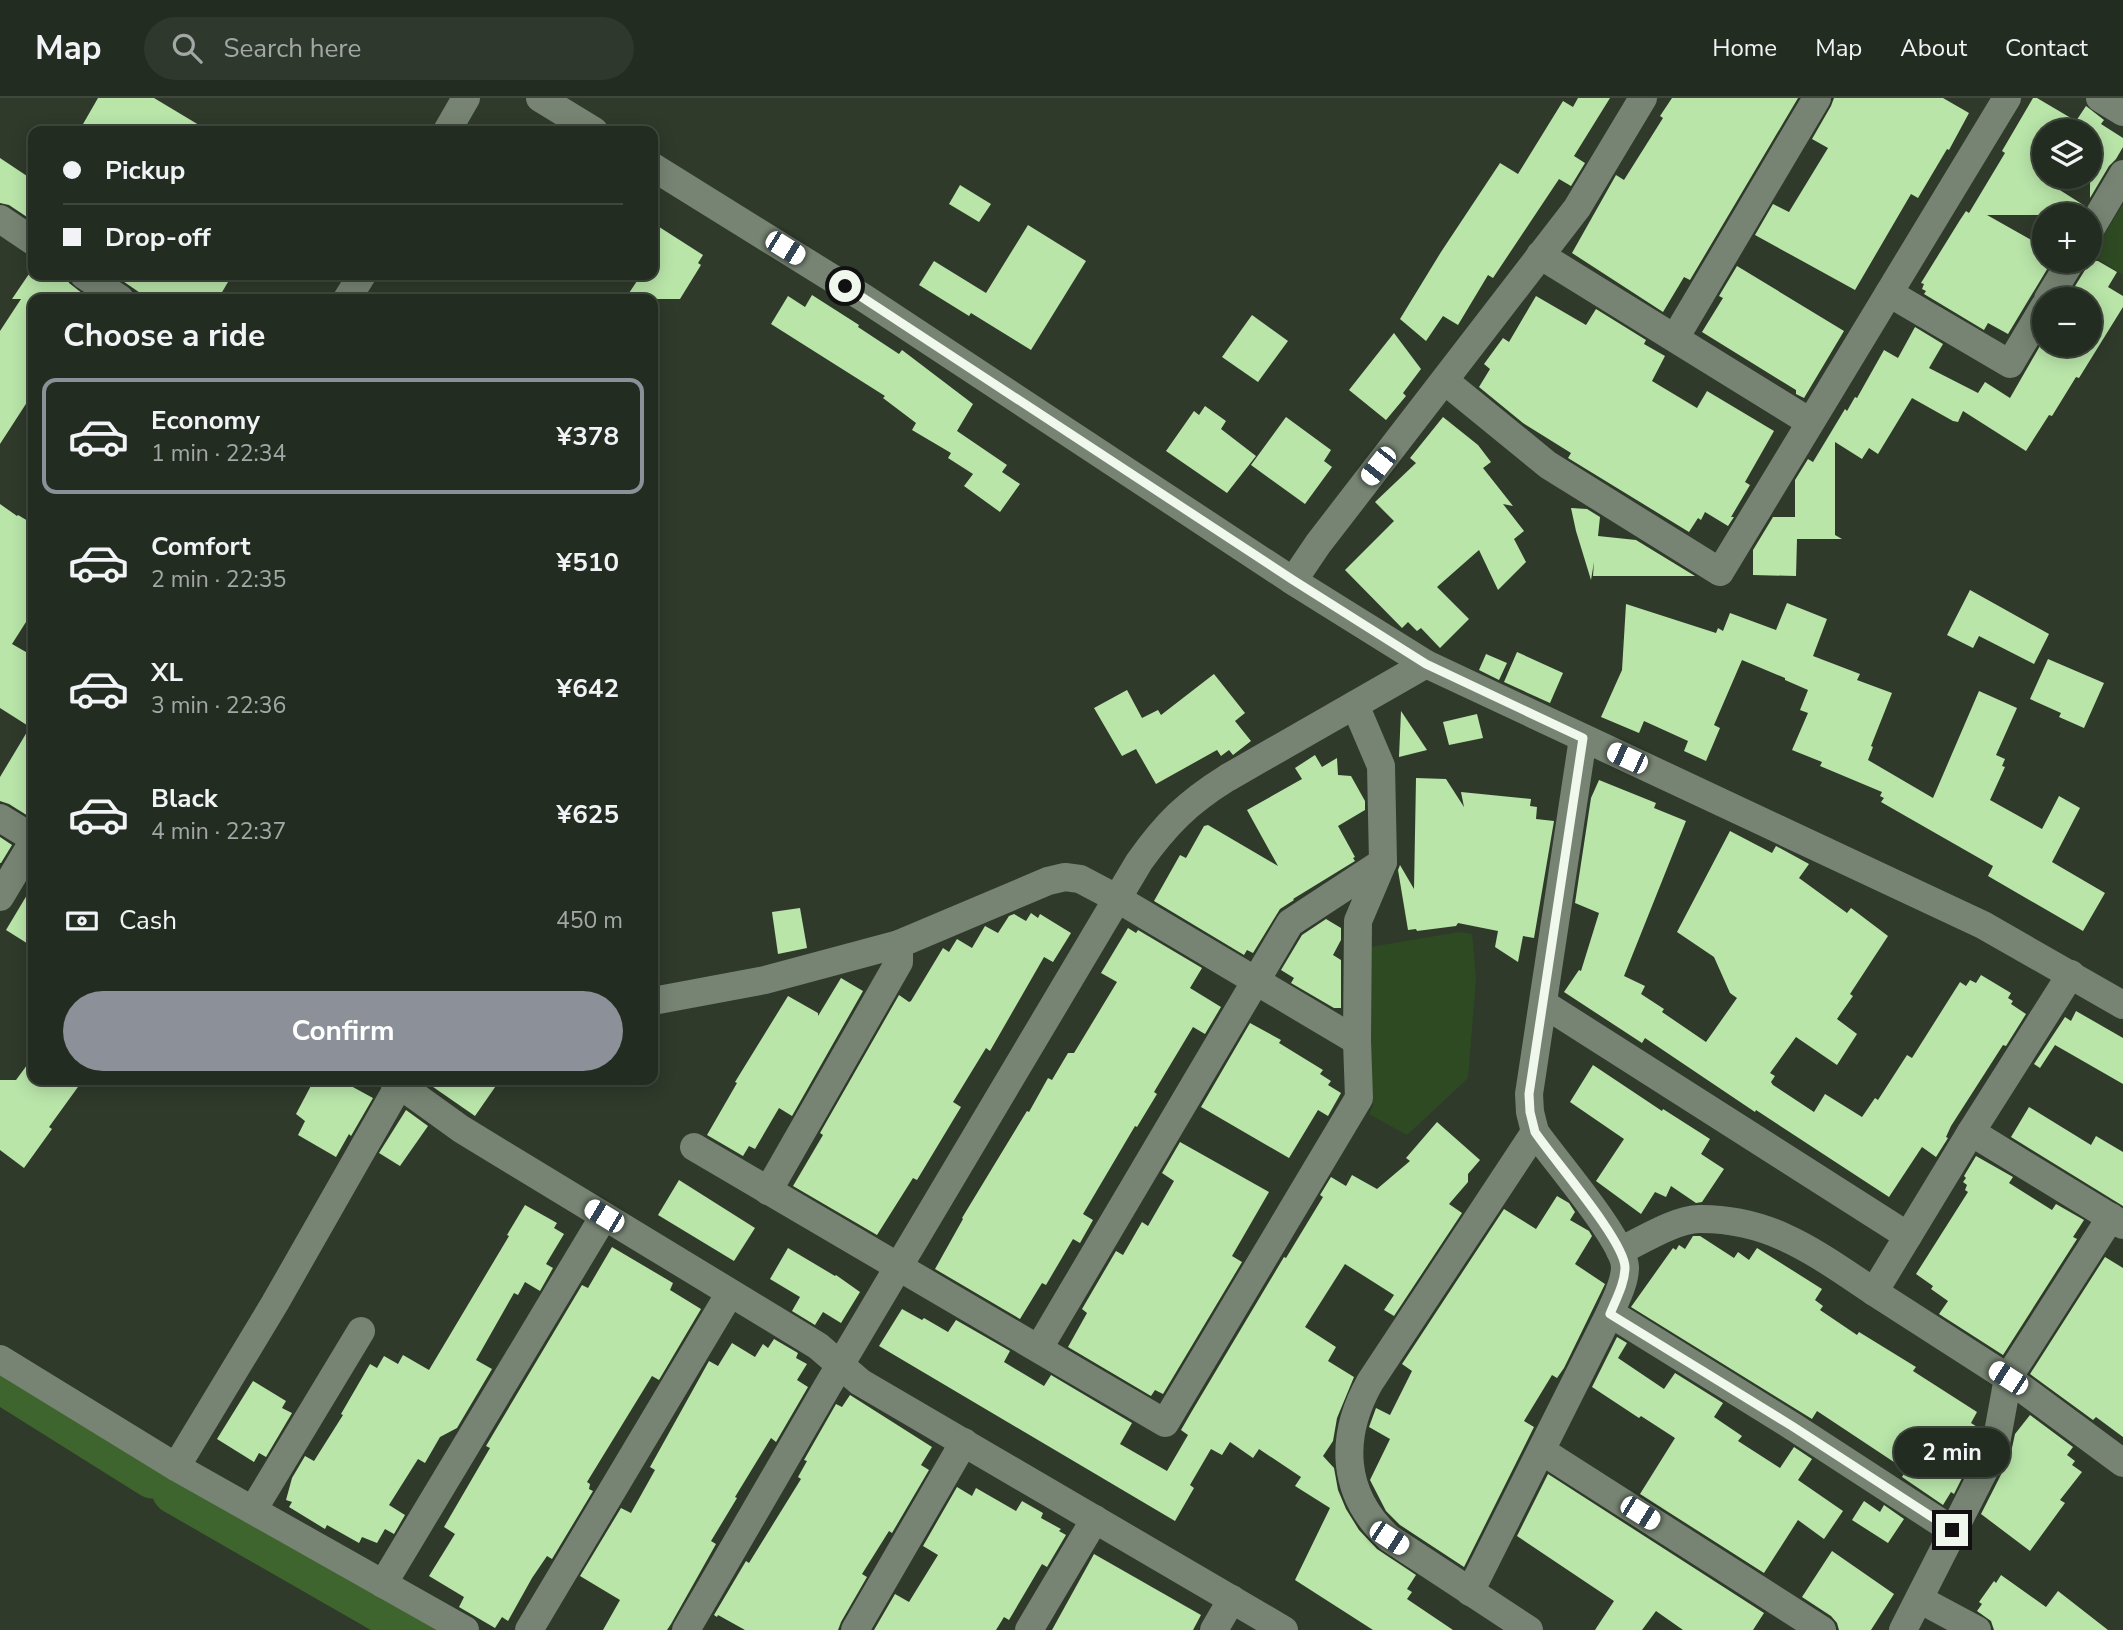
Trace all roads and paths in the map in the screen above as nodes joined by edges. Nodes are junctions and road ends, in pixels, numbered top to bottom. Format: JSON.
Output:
{"nodes":[{"id":1,"x":467,"y":98,"type":"edge"},
{"id":2,"x":540,"y":98,"type":"edge"},
{"id":3,"x":1643,"y":98,"type":"edge"},
{"id":4,"x":1817,"y":98,"type":"edge"},
{"id":5,"x":2007,"y":98,"type":"edge"},
{"id":6,"x":2100,"y":98,"type":"edge"},
{"id":7,"x":2123,"y":112,"type":"edge"},
{"id":8,"x":450,"y":126,"type":"edge"},
{"id":9,"x":586,"y":126,"type":"edge"},
{"id":10,"x":658,"y":170,"type":"edge"},
{"id":11,"x":2123,"y":174,"type":"edge"},
{"id":12,"x":2102,"y":210,"type":"edge"},
{"id":13,"x":0,"y":219,"type":"edge"},
{"id":14,"x":28,"y":238,"type":"edge"},
{"id":15,"x":1540,"y":255,"type":"junction"},
{"id":16,"x":92,"y":280,"type":"edge"},
{"id":17,"x":1889,"y":293,"type":"junction"},
{"id":18,"x":112,"y":294,"type":"edge"},
{"id":19,"x":2032,"y":327,"type":"edge"},
{"id":20,"x":1675,"y":338,"type":"junction"},
{"id":21,"x":1445,"y":381,"type":"junction"},
{"id":22,"x":1810,"y":422,"type":"junction"},
{"id":23,"x":1293,"y":580,"type":"junction"},
{"id":24,"x":1426,"y":664,"type":"junction"},
{"id":25,"x":1356,"y":705,"type":"junction"},
{"id":26,"x":1583,"y":738,"type":"junction"},
{"id":27,"x":0,"y":818,"type":"edge"},
{"id":28,"x":28,"y":837,"type":"edge"},
{"id":29,"x":28,"y":849,"type":"edge"},
{"id":30,"x":1383,"y":862,"type":"junction"},
{"id":31,"x":0,"y":897,"type":"edge"},
{"id":32,"x":1118,"y":899,"type":"junction"},
{"id":33,"x":899,"y":944,"type":"junction"},
{"id":34,"x":2071,"y":974,"type":"junction"},
{"id":35,"x":1256,"y":980,"type":"junction"},
{"id":36,"x":658,"y":1000,"type":"edge"},
{"id":37,"x":1544,"y":1004,"type":"junction"},
{"id":38,"x":2123,"y":1004,"type":"edge"},
{"id":39,"x":1357,"y":1041,"type":"junction"},
{"id":40,"x":396,"y":1085,"type":"edge"},
{"id":41,"x":403,"y":1085,"type":"edge"},
{"id":42,"x":1535,"y":1132,"type":"junction"},
{"id":43,"x":1971,"y":1132,"type":"junction"},
{"id":44,"x":694,"y":1147,"type":"dead end"},
{"id":45,"x":768,"y":1191,"type":"junction"},
{"id":46,"x":604,"y":1216,"type":"junction"},
{"id":47,"x":2117,"y":1221,"type":"edge"},
{"id":48,"x":1908,"y":1236,"type":"junction"},
{"id":49,"x":1620,"y":1251,"type":"junction"},
{"id":50,"x":899,"y":1266,"type":"junction"},
{"id":51,"x":1874,"y":1292,"type":"junction"},
{"id":52,"x":730,"y":1293,"type":"junction"},
{"id":53,"x":1610,"y":1314,"type":"junction"},
{"id":54,"x":362,"y":1331,"type":"dead end"},
{"id":55,"x":1039,"y":1348,"type":"junction"},
{"id":56,"x":0,"y":1359,"type":"edge"},
{"id":57,"x":840,"y":1365,"type":"junction"},
{"id":58,"x":2008,"y":1378,"type":"junction"},
{"id":59,"x":964,"y":1442,"type":"junction"},
{"id":60,"x":1542,"y":1451,"type":"junction"},
{"id":61,"x":2123,"y":1464,"type":"edge"},
{"id":62,"x":176,"y":1467,"type":"junction"},
{"id":63,"x":253,"y":1510,"type":"junction"},
{"id":64,"x":1095,"y":1519,"type":"junction"},
{"id":65,"x":1952,"y":1530,"type":"junction"},
{"id":66,"x":383,"y":1584,"type":"junction"},
{"id":67,"x":1470,"y":1592,"type":"junction"},
{"id":68,"x":1919,"y":1599,"type":"junction"},
{"id":69,"x":1232,"y":1600,"type":"junction"},
{"id":70,"x":465,"y":1630,"type":"edge"},
{"id":71,"x":529,"y":1630,"type":"edge"},
{"id":72,"x":686,"y":1630,"type":"edge"},
{"id":73,"x":855,"y":1630,"type":"edge"},
{"id":74,"x":1029,"y":1630,"type":"edge"},
{"id":75,"x":1214,"y":1630,"type":"edge"},
{"id":76,"x":1284,"y":1630,"type":"edge"},
{"id":77,"x":1529,"y":1630,"type":"edge"},
{"id":78,"x":1822,"y":1630,"type":"edge"},
{"id":79,"x":1903,"y":1630,"type":"edge"},
{"id":80,"x":1977,"y":1630,"type":"edge"}],
"edges":[{"from":1,"to":8,"type":"street"},
{"from":2,"to":9,"type":"street"},
{"from":3,"to":15,"type":"street"},
{"from":4,"to":20,"type":"street"},
{"from":5,"to":17,"type":"street"},
{"from":6,"to":7,"type":"street"},
{"from":10,"to":23,"type":"street"},
{"from":11,"to":12,"type":"street"},
{"from":13,"to":14,"type":"street"},
{"from":15,"to":20,"type":"street"},
{"from":15,"to":21,"type":"street"},
{"from":16,"to":18,"type":"street"},
{"from":17,"to":19,"type":"street"},
{"from":17,"to":22,"type":"street"},
{"from":20,"to":22,"type":"street"},
{"from":21,"to":22,"type":"street"},
{"from":21,"to":23,"type":"street"},
{"from":23,"to":24,"type":"street"},
{"from":24,"to":25,"type":"street"},
{"from":24,"to":26,"type":"street"},
{"from":25,"to":30,"type":"street"},
{"from":25,"to":32,"type":"street"},
{"from":26,"to":34,"type":"street"},
{"from":26,"to":37,"type":"street"},
{"from":27,"to":28,"type":"street"},
{"from":29,"to":31,"type":"street"},
{"from":30,"to":35,"type":"street"},
{"from":30,"to":39,"type":"street"},
{"from":32,"to":33,"type":"street"},
{"from":32,"to":35,"type":"street"},
{"from":32,"to":50,"type":"street"},
{"from":33,"to":36,"type":"street"},
{"from":33,"to":45,"type":"street"},
{"from":34,"to":38,"type":"street"},
{"from":34,"to":43,"type":"street"},
{"from":35,"to":39,"type":"street"},
{"from":35,"to":55,"type":"street"},
{"from":37,"to":42,"type":"street"},
{"from":37,"to":48,"type":"street"},
{"from":39,"to":55,"type":"street"},
{"from":40,"to":62,"type":"street"},
{"from":41,"to":46,"type":"street"},
{"from":42,"to":49,"type":"street"},
{"from":42,"to":67,"type":"street"},
{"from":43,"to":47,"type":"street"},
{"from":43,"to":48,"type":"street"},
{"from":44,"to":45,"type":"street"},
{"from":45,"to":50,"type":"street"},
{"from":46,"to":52,"type":"street"},
{"from":46,"to":66,"type":"street"},
{"from":47,"to":58,"type":"street"},
{"from":48,"to":51,"type":"street"},
{"from":49,"to":51,"type":"street"},
{"from":49,"to":53,"type":"street"},
{"from":50,"to":55,"type":"street"},
{"from":50,"to":57,"type":"street"},
{"from":51,"to":58,"type":"street"},
{"from":52,"to":57,"type":"street"},
{"from":52,"to":71,"type":"street"},
{"from":53,"to":60,"type":"street"},
{"from":53,"to":65,"type":"street"},
{"from":54,"to":63,"type":"street"},
{"from":56,"to":62,"type":"street"},
{"from":57,"to":59,"type":"street"},
{"from":57,"to":72,"type":"street"},
{"from":58,"to":61,"type":"street"},
{"from":58,"to":65,"type":"street"},
{"from":59,"to":64,"type":"street"},
{"from":59,"to":73,"type":"street"},
{"from":60,"to":67,"type":"street"},
{"from":60,"to":78,"type":"street"},
{"from":62,"to":63,"type":"street"},
{"from":63,"to":66,"type":"street"},
{"from":64,"to":69,"type":"street"},
{"from":64,"to":74,"type":"street"},
{"from":65,"to":68,"type":"street"},
{"from":66,"to":70,"type":"street"},
{"from":67,"to":77,"type":"street"},
{"from":68,"to":79,"type":"street"},
{"from":68,"to":80,"type":"street"},
{"from":69,"to":75,"type":"street"},
{"from":69,"to":76,"type":"street"}]}
